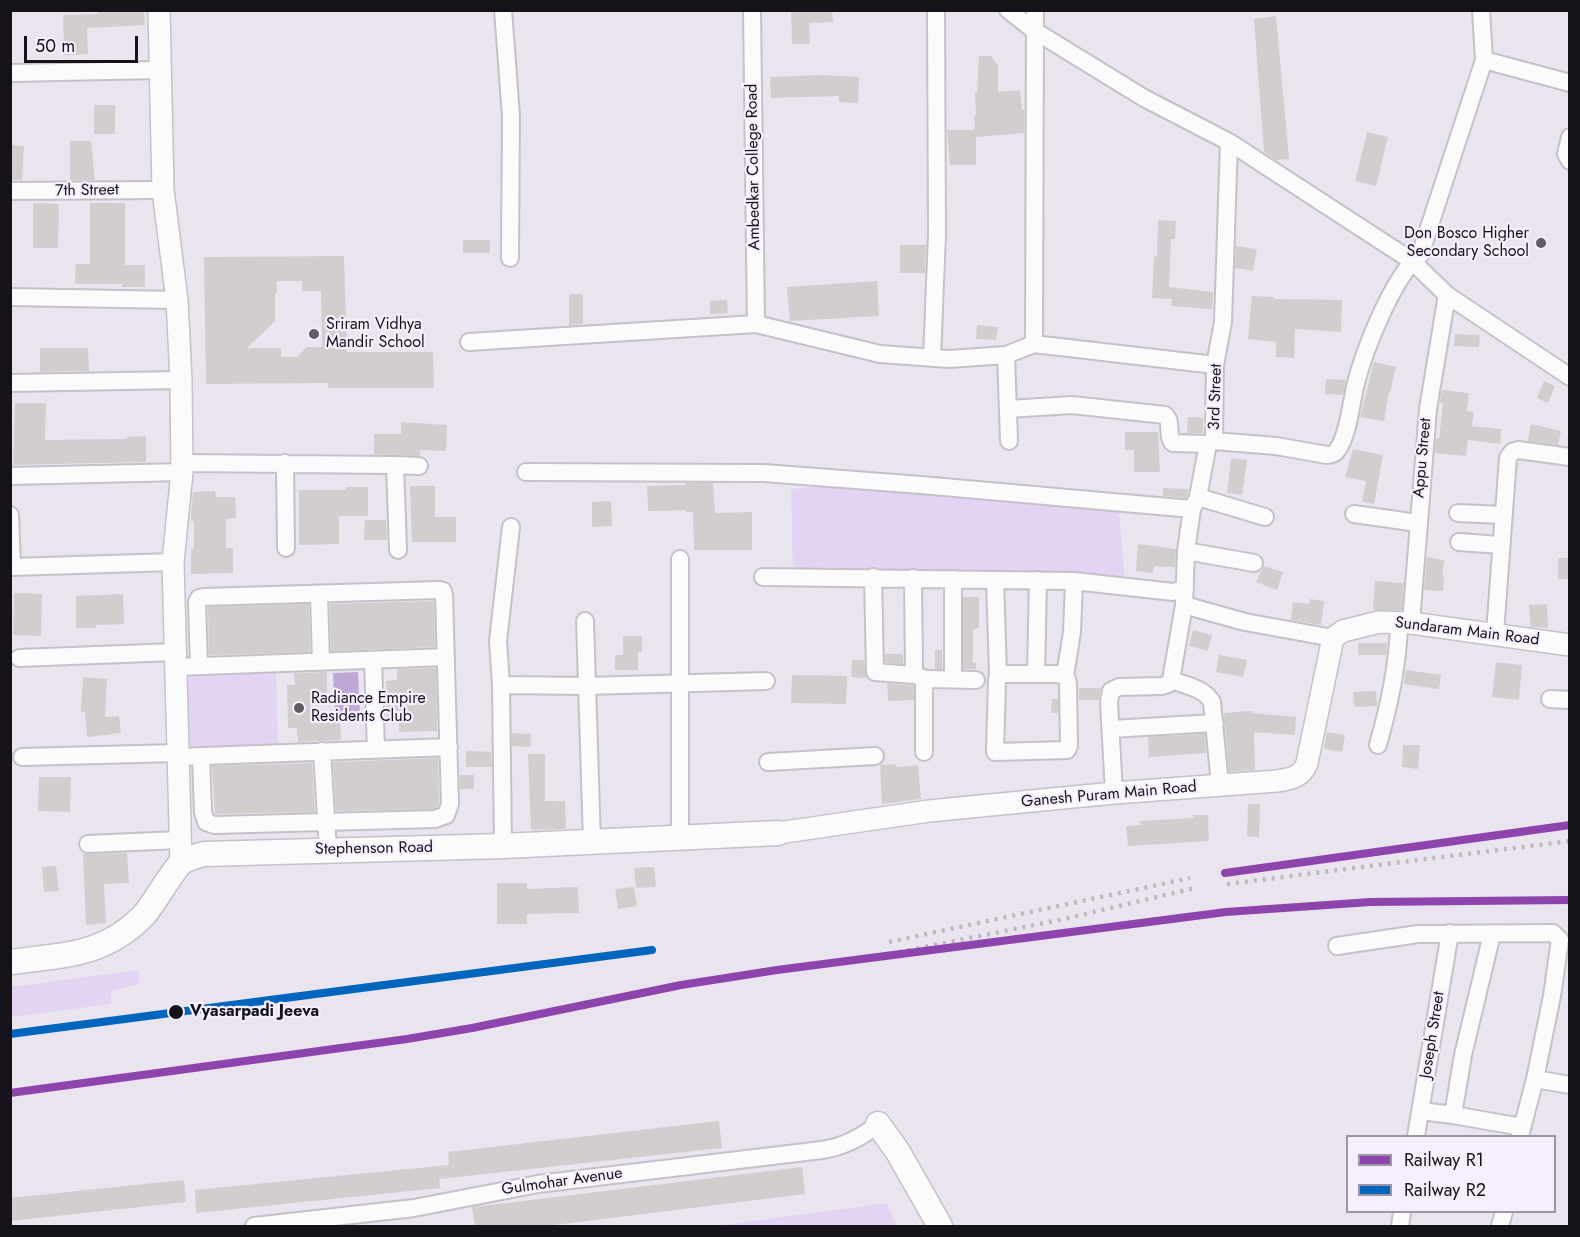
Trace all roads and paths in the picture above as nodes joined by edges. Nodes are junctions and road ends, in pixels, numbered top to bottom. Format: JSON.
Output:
{"nodes":[{"id":1,"x":159,"y":10,"type":"edge"},
{"id":2,"x":502,"y":10,"type":"edge"},
{"id":3,"x":752,"y":10,"type":"edge"},
{"id":4,"x":936,"y":10,"type":"edge"},
{"id":5,"x":1008,"y":10,"type":"edge"},
{"id":6,"x":1035,"y":10,"type":"edge"},
{"id":7,"x":1481,"y":10,"type":"edge"},
{"id":8,"x":1035,"y":31,"type":"junction"},
{"id":9,"x":1484,"y":60,"type":"junction"},
{"id":10,"x":160,"y":70,"type":"junction"},
{"id":11,"x":10,"y":73,"type":"edge"},
{"id":12,"x":1569,"y":83,"type":"edge"},
{"id":13,"x":1569,"y":137,"type":"edge"},
{"id":14,"x":1229,"y":142,"type":"junction"},
{"id":15,"x":1569,"y":161,"type":"edge"},
{"id":16,"x":163,"y":190,"type":"junction"},
{"id":17,"x":10,"y":191,"type":"edge"},
{"id":18,"x":510,"y":258,"type":"dead end"},
{"id":19,"x":1412,"y":261,"type":"junction"},
{"id":20,"x":1447,"y":295,"type":"junction"},
{"id":21,"x":10,"y":297,"type":"edge"},
{"id":22,"x":177,"y":300,"type":"junction"},
{"id":23,"x":756,"y":324,"type":"junction"},
{"id":24,"x":469,"y":342,"type":"dead end"},
{"id":25,"x":1034,"y":344,"type":"junction"},
{"id":26,"x":1006,"y":355,"type":"junction"},
{"id":27,"x":932,"y":358,"type":"junction"},
{"id":28,"x":1215,"y":365,"type":"junction"},
{"id":29,"x":1569,"y":377,"type":"edge"},
{"id":30,"x":181,"y":380,"type":"junction"},
{"id":31,"x":10,"y":383,"type":"edge"},
{"id":32,"x":1008,"y":409,"type":"junction"},
{"id":33,"x":1009,"y":441,"type":"dead end"},
{"id":34,"x":1211,"y":442,"type":"junction"},
{"id":35,"x":1569,"y":457,"type":"edge"},
{"id":36,"x":285,"y":463,"type":"junction"},
{"id":37,"x":395,"y":465,"type":"junction"},
{"id":38,"x":419,"y":466,"type":"dead end"},
{"id":39,"x":182,"y":467,"type":"junction"},
{"id":40,"x":526,"y":472,"type":"dead end"},
{"id":41,"x":10,"y":476,"type":"edge"},
{"id":42,"x":1195,"y":503,"type":"junction"},
{"id":43,"x":1458,"y":513,"type":"dead end"},
{"id":44,"x":1354,"y":514,"type":"dead end"},
{"id":45,"x":10,"y":515,"type":"edge"},
{"id":46,"x":1503,"y":515,"type":"junction"},
{"id":47,"x":1265,"y":517,"type":"dead end"},
{"id":48,"x":1418,"y":523,"type":"junction"},
{"id":49,"x":511,"y":527,"type":"dead end"},
{"id":50,"x":1459,"y":542,"type":"dead end"},
{"id":51,"x":1500,"y":545,"type":"junction"},
{"id":52,"x":286,"y":548,"type":"dead end"},
{"id":53,"x":398,"y":550,"type":"dead end"},
{"id":54,"x":1186,"y":551,"type":"junction"},
{"id":55,"x":680,"y":559,"type":"dead end"},
{"id":56,"x":173,"y":562,"type":"junction"},
{"id":57,"x":1254,"y":563,"type":"dead end"},
{"id":58,"x":763,"y":578,"type":"dead end"},
{"id":59,"x":873,"y":578,"type":"junction"},
{"id":60,"x":913,"y":578,"type":"junction"},
{"id":61,"x":953,"y":579,"type":"junction"},
{"id":62,"x":996,"y":580,"type":"junction"},
{"id":63,"x":1038,"y":580,"type":"junction"},
{"id":64,"x":1074,"y":581,"type":"junction"},
{"id":65,"x":319,"y":594,"type":"junction"},
{"id":66,"x":1184,"y":597,"type":"junction"},
{"id":67,"x":585,"y":621,"type":"dead end"},
{"id":68,"x":1405,"y":623,"type":"junction"},
{"id":69,"x":1495,"y":633,"type":"junction"},
{"id":70,"x":1333,"y":639,"type":"junction"},
{"id":71,"x":1569,"y":645,"type":"edge"},
{"id":72,"x":446,"y":657,"type":"junction"},
{"id":73,"x":19,"y":658,"type":"dead end"},
{"id":74,"x":175,"y":659,"type":"junction"},
{"id":75,"x":373,"y":660,"type":"junction"},
{"id":76,"x":321,"y":662,"type":"junction"},
{"id":77,"x":200,"y":666,"type":"junction"},
{"id":78,"x":1036,"y":674,"type":"junction"},
{"id":79,"x":998,"y":675,"type":"junction"},
{"id":80,"x":1065,"y":676,"type":"junction"},
{"id":81,"x":920,"y":677,"type":"junction"},
{"id":82,"x":953,"y":679,"type":"junction"},
{"id":83,"x":976,"y":680,"type":"dead end"},
{"id":84,"x":1171,"y":680,"type":"junction"},
{"id":85,"x":766,"y":681,"type":"dead end"},
{"id":86,"x":681,"y":684,"type":"junction"},
{"id":87,"x":501,"y":686,"type":"junction"},
{"id":88,"x":586,"y":686,"type":"junction"},
{"id":89,"x":1550,"y":699,"type":"dead end"},
{"id":90,"x":1569,"y":700,"type":"edge"},
{"id":91,"x":1215,"y":723,"type":"junction"},
{"id":92,"x":1111,"y":729,"type":"junction"},
{"id":93,"x":1378,"y":745,"type":"dead end"},
{"id":94,"x":449,"y":747,"type":"junction"},
{"id":95,"x":375,"y":749,"type":"junction"},
{"id":96,"x":322,"y":751,"type":"junction"},
{"id":97,"x":924,"y":752,"type":"dead end"},
{"id":98,"x":177,"y":755,"type":"junction"},
{"id":99,"x":201,"y":756,"type":"junction"},
{"id":100,"x":875,"y":756,"type":"dead end"},
{"id":101,"x":22,"y":757,"type":"dead end"},
{"id":102,"x":768,"y":762,"type":"dead end"},
{"id":103,"x":1220,"y":785,"type":"junction"},
{"id":104,"x":1114,"y":793,"type":"junction"},
{"id":105,"x":326,"y":822,"type":"junction"},
{"id":106,"x":778,"y":833,"type":"joint"},
{"id":107,"x":680,"y":839,"type":"junction"},
{"id":108,"x":592,"y":842,"type":"junction"},
{"id":109,"x":88,"y":844,"type":"dead end"},
{"id":110,"x":502,"y":846,"type":"junction"},
{"id":111,"x":328,"y":850,"type":"junction"},
{"id":112,"x":180,"y":851,"type":"junction"},
{"id":113,"x":1450,"y":933,"type":"junction"},
{"id":114,"x":1492,"y":934,"type":"junction"},
{"id":115,"x":1336,"y":946,"type":"dead end"},
{"id":116,"x":10,"y":962,"type":"edge"},
{"id":117,"x":1535,"y":1079,"type":"junction"},
{"id":118,"x":1569,"y":1085,"type":"edge"},
{"id":119,"x":1421,"y":1111,"type":"junction"},
{"id":120,"x":1454,"y":1114,"type":"junction"},
{"id":121,"x":873,"y":1128,"type":"junction"},
{"id":122,"x":1521,"y":1132,"type":"edge"},
{"id":123,"x":1416,"y":1135,"type":"edge"},
{"id":124,"x":389,"y":1219,"type":"edge"},
{"id":125,"x":254,"y":1227,"type":"edge"},
{"id":126,"x":927,"y":1227,"type":"edge"},
{"id":127,"x":940,"y":1227,"type":"edge"}],
"edges":[{"from":1,"to":10,"type":"street"},
{"from":2,"to":18,"type":"street"},
{"from":3,"to":23,"type":"street","name":"Ambedkar College Road"},
{"from":4,"to":27,"type":"street"},
{"from":5,"to":8,"type":"street"},
{"from":6,"to":8,"type":"street"},
{"from":7,"to":9,"type":"street"},
{"from":8,"to":14,"type":"street"},
{"from":8,"to":25,"type":"street"},
{"from":9,"to":12,"type":"street"},
{"from":9,"to":19,"type":"street"},
{"from":10,"to":11,"type":"street"},
{"from":10,"to":16,"type":"street"},
{"from":13,"to":15,"type":"street"},
{"from":14,"to":19,"type":"street"},
{"from":14,"to":28,"type":"street","name":"3rd Street"},
{"from":16,"to":17,"type":"street","name":"7th Street"},
{"from":16,"to":22,"type":"street"},
{"from":19,"to":20,"type":"street"},
{"from":19,"to":34,"type":"street"},
{"from":20,"to":29,"type":"street"},
{"from":20,"to":48,"type":"street","name":"Appu Street"},
{"from":21,"to":22,"type":"street"},
{"from":22,"to":30,"type":"street"},
{"from":23,"to":24,"type":"street"},
{"from":23,"to":27,"type":"street"},
{"from":25,"to":26,"type":"street"},
{"from":25,"to":28,"type":"street"},
{"from":26,"to":27,"type":"street"},
{"from":26,"to":32,"type":"street"},
{"from":28,"to":34,"type":"street","name":"3rd Street"},
{"from":30,"to":31,"type":"street"},
{"from":30,"to":39,"type":"street"},
{"from":32,"to":33,"type":"street"},
{"from":32,"to":34,"type":"street"},
{"from":34,"to":42,"type":"street","name":"3rd Street"},
{"from":35,"to":46,"type":"street"},
{"from":36,"to":37,"type":"street"},
{"from":36,"to":39,"type":"street"},
{"from":36,"to":52,"type":"street"},
{"from":37,"to":38,"type":"street"},
{"from":37,"to":53,"type":"street"},
{"from":39,"to":41,"type":"street"},
{"from":39,"to":56,"type":"street"},
{"from":40,"to":42,"type":"street"},
{"from":42,"to":47,"type":"street"},
{"from":42,"to":54,"type":"street","name":"3rd Street"},
{"from":43,"to":46,"type":"street"},
{"from":44,"to":48,"type":"street"},
{"from":45,"to":56,"type":"street"},
{"from":46,"to":51,"type":"street"},
{"from":48,"to":68,"type":"street","name":"Appu Street"},
{"from":49,"to":87,"type":"street"},
{"from":50,"to":51,"type":"street"},
{"from":51,"to":69,"type":"street"},
{"from":54,"to":57,"type":"street"},
{"from":54,"to":66,"type":"street","name":"3rd Street"},
{"from":55,"to":86,"type":"street"},
{"from":56,"to":74,"type":"street"},
{"from":58,"to":59,"type":"street"},
{"from":59,"to":60,"type":"street"},
{"from":59,"to":81,"type":"street"},
{"from":60,"to":61,"type":"street"},
{"from":60,"to":81,"type":"street"},
{"from":61,"to":62,"type":"street"},
{"from":61,"to":82,"type":"street"},
{"from":62,"to":63,"type":"street"},
{"from":62,"to":79,"type":"street"},
{"from":63,"to":64,"type":"street"},
{"from":63,"to":78,"type":"street"},
{"from":64,"to":66,"type":"street"},
{"from":64,"to":80,"type":"street"},
{"from":65,"to":72,"type":"street"},
{"from":65,"to":76,"type":"street"},
{"from":65,"to":77,"type":"street"},
{"from":66,"to":70,"type":"street"},
{"from":66,"to":84,"type":"street","name":"3rd Street"},
{"from":67,"to":88,"type":"street"},
{"from":68,"to":69,"type":"street","name":"Sundaram Main Road"},
{"from":68,"to":70,"type":"street","name":"Sundaram Main Road"},
{"from":68,"to":93,"type":"street","name":"Appu Street"},
{"from":69,"to":71,"type":"street","name":"Sundaram Main Road"},
{"from":70,"to":103,"type":"street","name":"Ganesh Puram Main Road"},
{"from":72,"to":75,"type":"street"},
{"from":72,"to":94,"type":"street"},
{"from":73,"to":74,"type":"street"},
{"from":74,"to":77,"type":"street"},
{"from":74,"to":98,"type":"street"},
{"from":75,"to":76,"type":"street"},
{"from":75,"to":95,"type":"street"},
{"from":76,"to":77,"type":"street"},
{"from":78,"to":79,"type":"street"},
{"from":78,"to":80,"type":"street"},
{"from":79,"to":80,"type":"street"},
{"from":81,"to":82,"type":"street"},
{"from":81,"to":97,"type":"street"},
{"from":82,"to":83,"type":"street"},
{"from":84,"to":91,"type":"street"},
{"from":84,"to":92,"type":"street"},
{"from":85,"to":86,"type":"street"},
{"from":86,"to":88,"type":"street"},
{"from":86,"to":107,"type":"street"},
{"from":87,"to":88,"type":"street"},
{"from":87,"to":110,"type":"street"},
{"from":88,"to":108,"type":"street"},
{"from":89,"to":90,"type":"street"},
{"from":91,"to":92,"type":"street"},
{"from":91,"to":103,"type":"street"},
{"from":92,"to":104,"type":"street"},
{"from":94,"to":95,"type":"street"},
{"from":94,"to":105,"type":"street"},
{"from":95,"to":96,"type":"street"},
{"from":96,"to":99,"type":"street"},
{"from":96,"to":105,"type":"street"},
{"from":98,"to":99,"type":"street"},
{"from":98,"to":101,"type":"street"},
{"from":98,"to":112,"type":"street"},
{"from":99,"to":105,"type":"street"},
{"from":100,"to":102,"type":"street"},
{"from":103,"to":104,"type":"street","name":"Ganesh Puram Main Road"},
{"from":104,"to":106,"type":"street","name":"Ganesh Puram Main Road"},
{"from":105,"to":111,"type":"street"},
{"from":106,"to":107,"type":"main road","name":"Stephenson Road"},
{"from":107,"to":108,"type":"main road","name":"Stephenson Road"},
{"from":108,"to":110,"type":"main road","name":"Stephenson Road"},
{"from":109,"to":112,"type":"street"},
{"from":110,"to":111,"type":"main road","name":"Stephenson Road"},
{"from":111,"to":112,"type":"main road","name":"Stephenson Road"},
{"from":112,"to":116,"type":"main road"},
{"from":113,"to":114,"type":"street"},
{"from":113,"to":115,"type":"street"},
{"from":113,"to":119,"type":"street","name":"Joseph Street"},
{"from":114,"to":117,"type":"street"},
{"from":114,"to":120,"type":"street"},
{"from":117,"to":118,"type":"street"},
{"from":117,"to":122,"type":"street"},
{"from":119,"to":120,"type":"street"},
{"from":119,"to":123,"type":"street","name":"Joseph Street"},
{"from":120,"to":122,"type":"street"},
{"from":121,"to":124,"type":"street","name":"Gulmohar Avenue"},
{"from":121,"to":126,"type":"main road"},
{"from":121,"to":127,"type":"main road"},
{"from":124,"to":125,"type":"street","name":"Gulmohar Avenue"}]}
